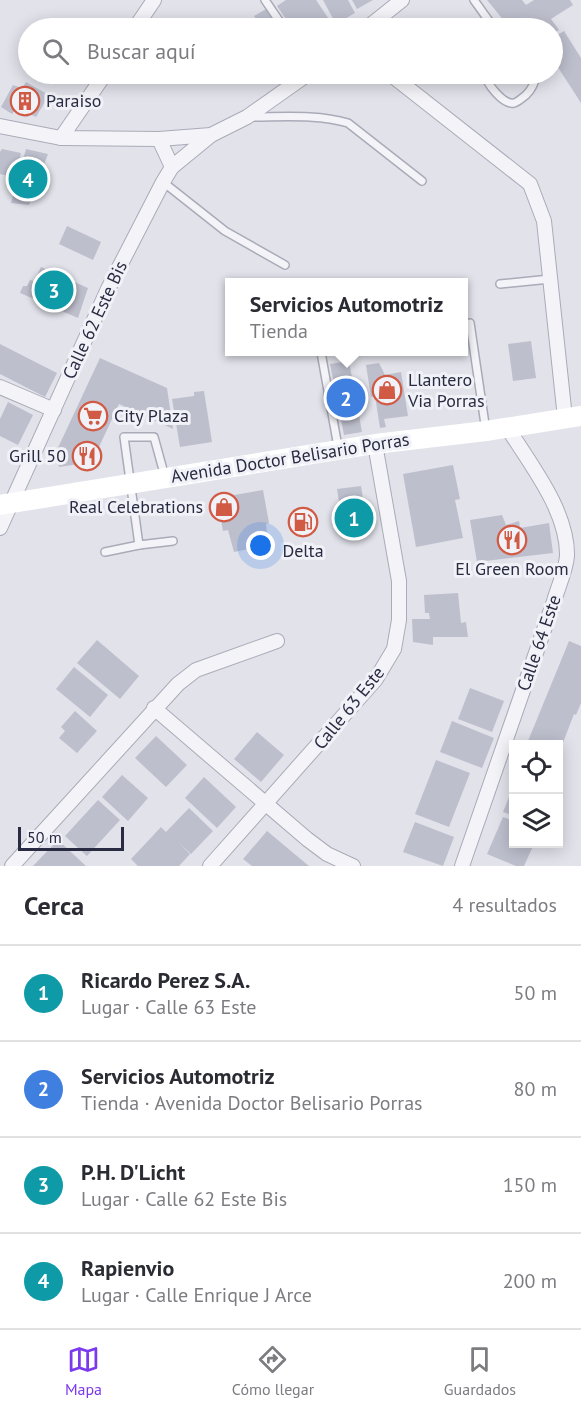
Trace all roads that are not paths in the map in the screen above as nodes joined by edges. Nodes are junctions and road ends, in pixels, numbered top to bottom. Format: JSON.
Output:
{"nodes":[{"id":1,"x":154,"y":0,"type":"edge"},
{"id":2,"x":265,"y":0,"type":"edge"},
{"id":3,"x":402,"y":0,"type":"edge"},
{"id":4,"x":474,"y":0,"type":"edge"},
{"id":5,"x":142,"y":18,"type":"edge"},
{"id":6,"x":277,"y":18,"type":"edge"},
{"id":7,"x":380,"y":18,"type":"edge"},
{"id":8,"x":487,"y":18,"type":"edge"},
{"id":9,"x":98,"y":84,"type":"edge"},
{"id":10,"x":294,"y":84,"type":"edge"},
{"id":11,"x":403,"y":84,"type":"edge"},
{"id":12,"x":490,"y":84,"type":"edge"},
{"id":13,"x":535,"y":84,"type":"edge"},
{"id":14,"x":247,"y":117,"type":"junction"},
{"id":15,"x":0,"y":126,"type":"edge"},
{"id":16,"x":211,"y":135,"type":"junction"},
{"id":17,"x":61,"y":138,"type":"junction"},
{"id":18,"x":159,"y":139,"type":"junction"},
{"id":19,"x":172,"y":167,"type":"junction"},
{"id":20,"x":422,"y":181,"type":"dead end"},
{"id":21,"x":163,"y":182,"type":"junction"},
{"id":22,"x":285,"y":264,"type":"dead end"},
{"id":23,"x":550,"y":279,"type":"junction"},
{"id":24,"x":500,"y":284,"type":"dead end"},
{"id":25,"x":470,"y":323,"type":"dead end"},
{"id":26,"x":322,"y":356,"type":"edge"},
{"id":27,"x":0,"y":387,"type":"edge"},
{"id":28,"x":54,"y":410,"type":"junction"},
{"id":29,"x":573,"y":417,"type":"edge"},
{"id":30,"x":507,"y":427,"type":"junction"},
{"id":31,"x":486,"y":430,"type":"junction"},
{"id":32,"x":375,"y":444,"type":"junction"},
{"id":33,"x":338,"y":450,"type":"junction"},
{"id":34,"x":165,"y":478,"type":"junction"},
{"id":35,"x":129,"y":484,"type":"junction"},
{"id":36,"x":6,"y":504,"type":"edge"},
{"id":37,"x":0,"y":528,"type":"edge"},
{"id":38,"x":173,"y":541,"type":"dead end"},
{"id":39,"x":139,"y":545,"type":"junction"},
{"id":40,"x":105,"y":552,"type":"dead end"},
{"id":41,"x":278,"y":641,"type":"dead end"},
{"id":42,"x":154,"y":708,"type":"junction"},
{"id":43,"x":265,"y":804,"type":"junction"},
{"id":44,"x":12,"y":866,"type":"edge"},
{"id":45,"x":210,"y":866,"type":"edge"},
{"id":46,"x":353,"y":866,"type":"edge"},
{"id":47,"x":462,"y":866,"type":"edge"}],
"edges":[{"from":1,"to":5,"type":"street"},
{"from":2,"to":6,"type":"lane"},
{"from":3,"to":7,"type":"street"},
{"from":4,"to":8,"type":"lane"},
{"from":9,"to":17,"type":"street"},
{"from":10,"to":14,"type":"street"},
{"from":11,"to":23,"type":"street"},
{"from":12,"to":13,"type":"lane"},
{"from":14,"to":16,"type":"street"},
{"from":14,"to":20,"type":"lane"},
{"from":15,"to":17,"type":"street"},
{"from":16,"to":18,"type":"street"},
{"from":16,"to":19,"type":"street","name":"Calle 62 Este Bis"},
{"from":17,"to":18,"type":"street"},
{"from":18,"to":19,"type":"street"},
{"from":19,"to":21,"type":"street","name":"Calle 62 Este Bis"},
{"from":21,"to":22,"type":"lane"},
{"from":21,"to":28,"type":"street","name":"Calle 62 Este Bis"},
{"from":23,"to":24,"type":"lane"},
{"from":23,"to":29,"type":"street"},
{"from":25,"to":31,"type":"lane"},
{"from":26,"to":33,"type":"lane"},
{"from":27,"to":28,"type":"street"},
{"from":28,"to":36,"type":"street","name":"Calle 62 Este Bis"},
{"from":29,"to":30,"type":"street","name":"Avenida Doctor Belisario Porras"},
{"from":30,"to":31,"type":"street","name":"Avenida Doctor Belisario Porras"},
{"from":30,"to":47,"type":"street","name":"Calle 64 Este"},
{"from":31,"to":32,"type":"street","name":"Avenida Doctor Belisario Porras"},
{"from":32,"to":33,"type":"street","name":"Avenida Doctor Belisario Porras"},
{"from":32,"to":43,"type":"street","name":"Calle 63 Este"},
{"from":33,"to":34,"type":"street","name":"Avenida Doctor Belisario Porras"},
{"from":34,"to":35,"type":"street","name":"Avenida Doctor Belisario Porras"},
{"from":34,"to":35,"type":"lane"},
{"from":35,"to":36,"type":"street","name":"Avenida Doctor Belisario Porras"},
{"from":35,"to":39,"type":"lane"},
{"from":36,"to":37,"type":"street","name":"Calle 62 Este Bis"},
{"from":38,"to":39,"type":"lane"},
{"from":39,"to":40,"type":"lane"},
{"from":41,"to":42,"type":"street"},
{"from":42,"to":43,"type":"street"},
{"from":42,"to":44,"type":"street"},
{"from":43,"to":45,"type":"street","name":"Calle 63 Este"},
{"from":43,"to":46,"type":"street"}]}
